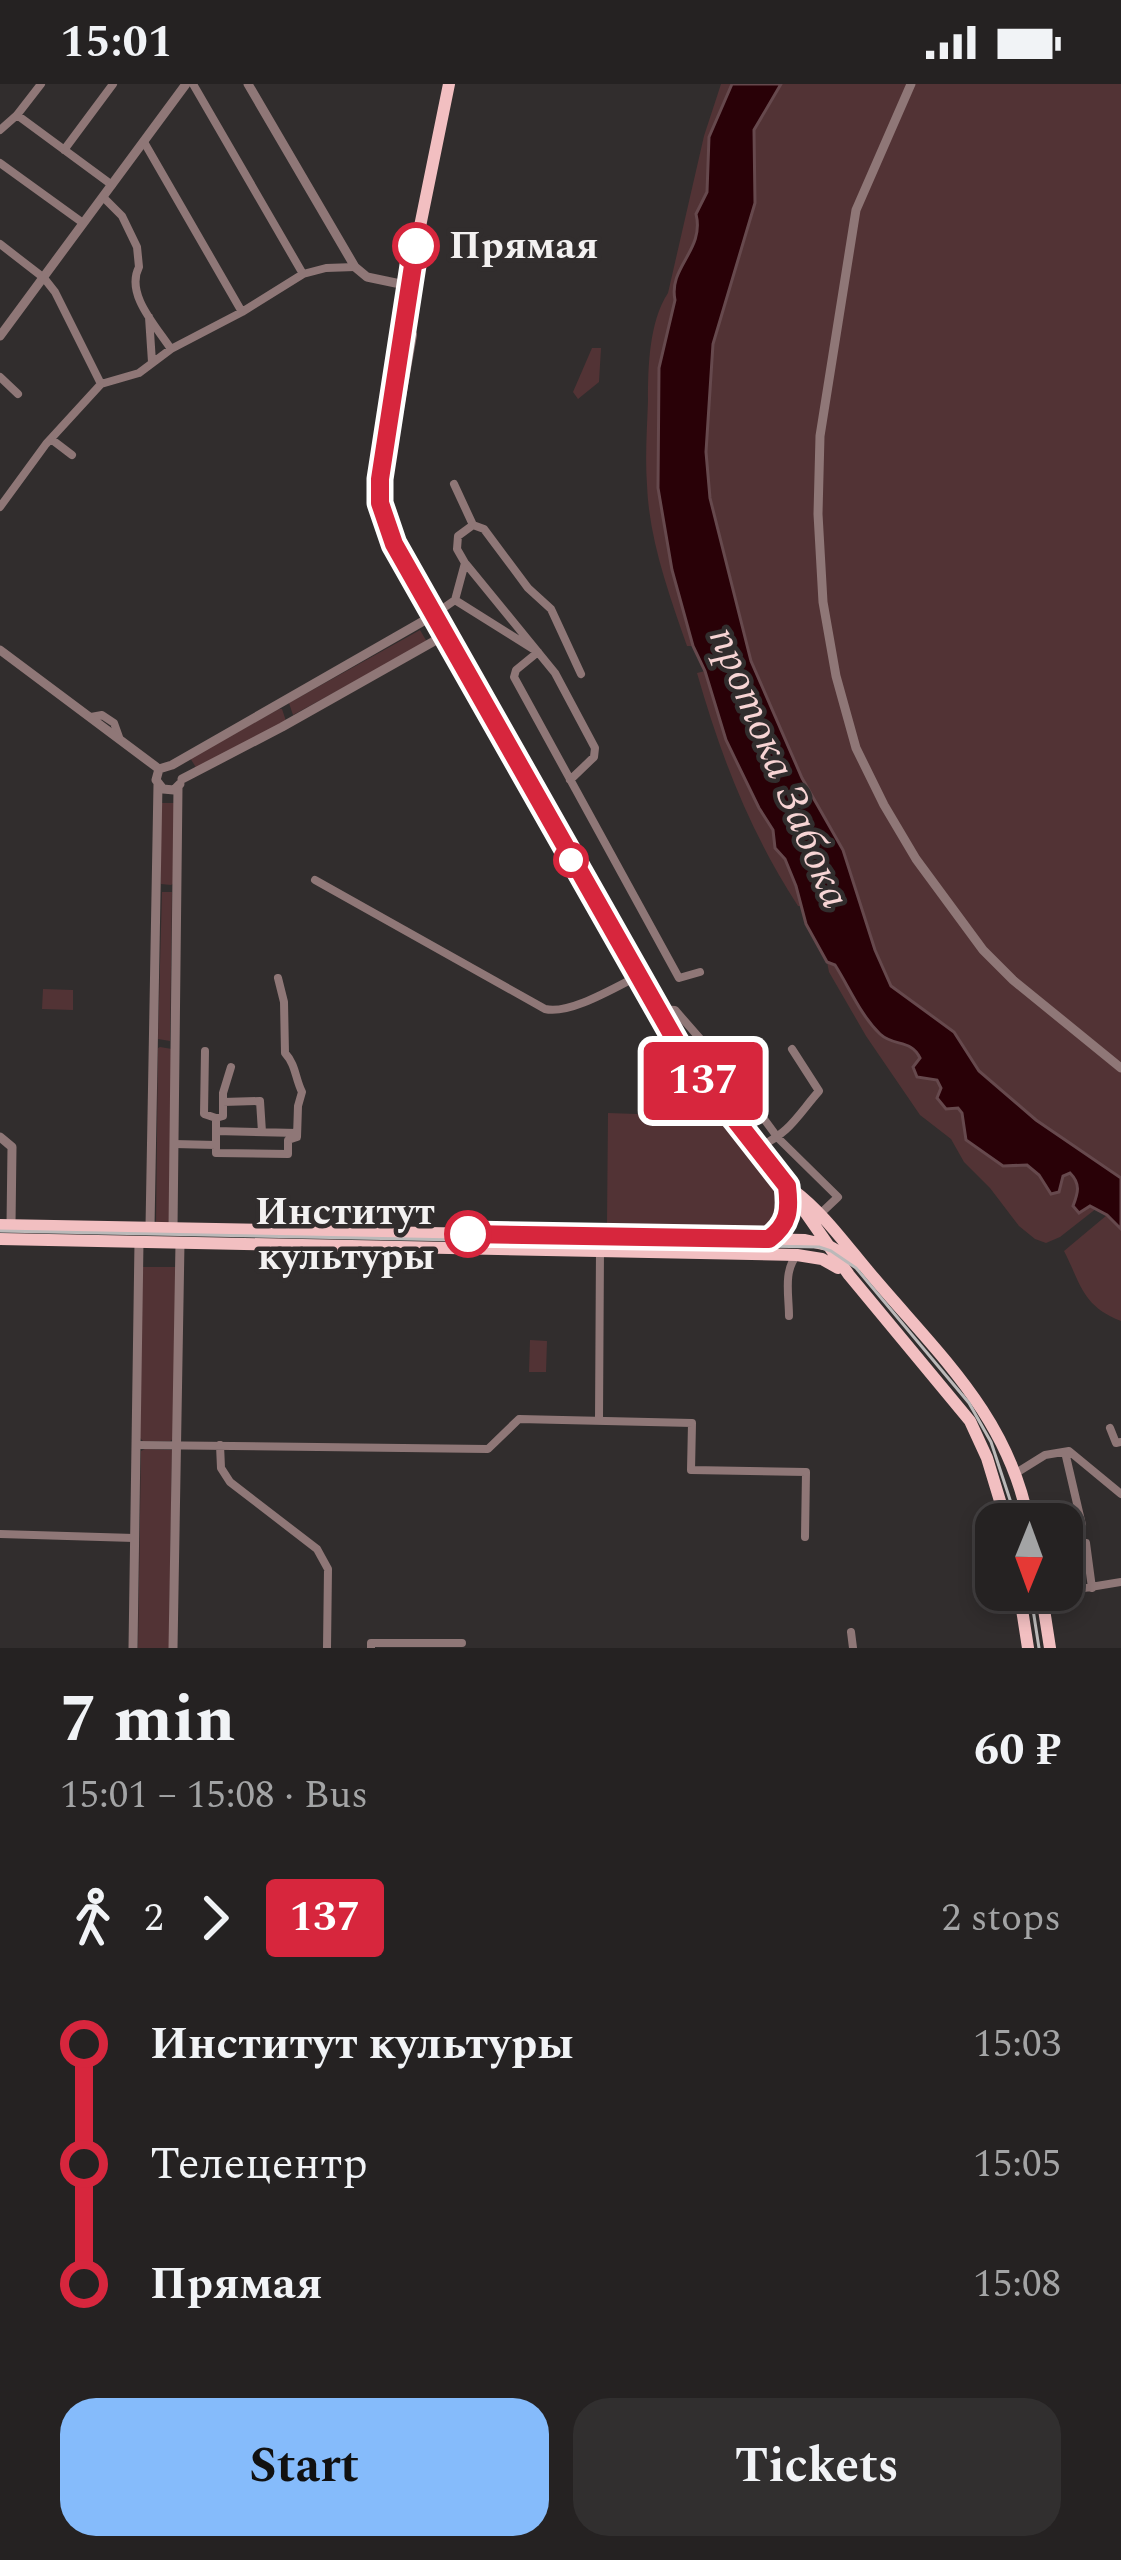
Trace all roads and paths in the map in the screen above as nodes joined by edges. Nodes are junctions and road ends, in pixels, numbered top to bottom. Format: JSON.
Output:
{"nodes":[{"id":1,"x":41,"y":84,"type":"edge"},
{"id":2,"x":113,"y":84,"type":"edge"},
{"id":3,"x":189,"y":84,"type":"edge"},
{"id":4,"x":248,"y":84,"type":"edge"},
{"id":5,"x":448,"y":84,"type":"edge"},
{"id":6,"x":911,"y":84,"type":"edge"},
{"id":7,"x":16,"y":115,"type":"junction"},
{"id":8,"x":0,"y":130,"type":"edge"},
{"id":9,"x":144,"y":142,"type":"junction"},
{"id":10,"x":64,"y":150,"type":"junction"},
{"id":11,"x":0,"y":163,"type":"edge"},
{"id":12,"x":112,"y":185,"type":"junction"},
{"id":13,"x":103,"y":197,"type":"junction"},
{"id":14,"x":83,"y":224,"type":"junction"},
{"id":15,"x":0,"y":244,"type":"edge"},
{"id":16,"x":355,"y":267,"type":"junction"},
{"id":17,"x":303,"y":274,"type":"junction"},
{"id":18,"x":44,"y":278,"type":"junction"},
{"id":19,"x":410,"y":286,"type":"junction"},
{"id":20,"x":242,"y":311,"type":"junction"},
{"id":21,"x":149,"y":315,"type":"junction"},
{"id":22,"x":413,"y":335,"type":"dead end"},
{"id":23,"x":0,"y":336,"type":"edge"},
{"id":24,"x":171,"y":349,"type":"junction"},
{"id":25,"x":152,"y":363,"type":"junction"},
{"id":26,"x":0,"y":377,"type":"edge"},
{"id":27,"x":101,"y":384,"type":"junction"},
{"id":28,"x":18,"y":394,"type":"dead end"},
{"id":29,"x":388,"y":420,"type":"junction"},
{"id":30,"x":51,"y":439,"type":"junction"},
{"id":31,"x":73,"y":455,"type":"dead end"},
{"id":32,"x":454,"y":484,"type":"dead end"},
{"id":33,"x":0,"y":507,"type":"edge"},
{"id":34,"x":473,"y":525,"type":"junction"},
{"id":35,"x":465,"y":563,"type":"junction"},
{"id":36,"x":455,"y":600,"type":"junction"},
{"id":37,"x":434,"y":615,"type":"junction"},
{"id":38,"x":445,"y":634,"type":"junction"},
{"id":39,"x":0,"y":650,"type":"edge"},
{"id":40,"x":538,"y":652,"type":"junction"},
{"id":41,"x":580,"y":674,"type":"dead end"},
{"id":42,"x":282,"y":704,"type":"junction"},
{"id":43,"x":292,"y":721,"type":"junction"},
{"id":44,"x":172,"y":765,"type":"junction"},
{"id":45,"x":159,"y":769,"type":"junction"},
{"id":46,"x":570,"y":780,"type":"junction"},
{"id":47,"x":180,"y":783,"type":"junction"},
{"id":48,"x":158,"y":784,"type":"junction"},
{"id":49,"x":315,"y":880,"type":"dead end"},
{"id":50,"x":156,"y":889,"type":"junction"},
{"id":51,"x":177,"y":889,"type":"junction"},
{"id":52,"x":700,"y":972,"type":"dead end"},
{"id":53,"x":638,"y":976,"type":"junction"},
{"id":54,"x":278,"y":977,"type":"dead end"},
{"id":55,"x":658,"y":1009,"type":"junction"},
{"id":56,"x":153,"y":1043,"type":"junction"},
{"id":57,"x":176,"y":1044,"type":"junction"},
{"id":58,"x":792,"y":1049,"type":"dead end"},
{"id":59,"x":205,"y":1051,"type":"dead end"},
{"id":60,"x":231,"y":1067,"type":"dead end"},
{"id":61,"x":1121,"y":1069,"type":"edge"},
{"id":62,"x":223,"y":1102,"type":"junction"},
{"id":63,"x":216,"y":1118,"type":"junction"},
{"id":64,"x":216,"y":1131,"type":"junction"},
{"id":65,"x":262,"y":1132,"type":"junction"},
{"id":66,"x":291,"y":1135,"type":"junction"},
{"id":67,"x":0,"y":1137,"type":"edge"},
{"id":68,"x":778,"y":1138,"type":"junction"},
{"id":69,"x":174,"y":1144,"type":"junction"},
{"id":70,"x":217,"y":1145,"type":"junction"},
{"id":71,"x":756,"y":1148,"type":"junction"},
{"id":72,"x":787,"y":1186,"type":"junction"},
{"id":73,"x":817,"y":1220,"type":"junction"},
{"id":74,"x":150,"y":1227,"type":"junction"},
{"id":75,"x":173,"y":1228,"type":"junction"},
{"id":76,"x":5,"y":1232,"type":"edge"},
{"id":77,"x":769,"y":1239,"type":"junction"},
{"id":78,"x":805,"y":1240,"type":"junction"},
{"id":79,"x":140,"y":1242,"type":"junction"},
{"id":80,"x":180,"y":1243,"type":"junction"},
{"id":81,"x":599,"y":1243,"type":"junction"},
{"id":82,"x":826,"y":1245,"type":"junction"},
{"id":83,"x":795,"y":1255,"type":"junction"},
{"id":84,"x":862,"y":1265,"type":"junction"},
{"id":85,"x":849,"y":1275,"type":"junction"},
{"id":86,"x":789,"y":1316,"type":"dead end"},
{"id":87,"x":598,"y":1420,"type":"junction"},
{"id":88,"x":1110,"y":1428,"type":"dead end"},
{"id":89,"x":1121,"y":1442,"type":"edge"},
{"id":90,"x":177,"y":1444,"type":"junction"},
{"id":91,"x":136,"y":1445,"type":"junction"},
{"id":92,"x":220,"y":1445,"type":"junction"},
{"id":93,"x":1065,"y":1452,"type":"junction"},
{"id":94,"x":1016,"y":1473,"type":"junction"},
{"id":95,"x":1121,"y":1494,"type":"edge"},
{"id":96,"x":1001,"y":1503,"type":"edge"},
{"id":97,"x":1024,"y":1503,"type":"edge"},
{"id":98,"x":1077,"y":1503,"type":"edge"},
{"id":99,"x":0,"y":1534,"type":"edge"},
{"id":100,"x":805,"y":1537,"type":"dead end"},
{"id":101,"x":134,"y":1538,"type":"junction"},
{"id":102,"x":1086,"y":1544,"type":"dead end"},
{"id":103,"x":1121,"y":1582,"type":"edge"},
{"id":104,"x":1092,"y":1588,"type":"junction"},
{"id":105,"x":1083,"y":1589,"type":"edge"},
{"id":106,"x":1022,"y":1611,"type":"edge"},
{"id":107,"x":1044,"y":1611,"type":"edge"},
{"id":108,"x":851,"y":1632,"type":"dead end"},
{"id":109,"x":462,"y":1642,"type":"dead end"},
{"id":110,"x":133,"y":1648,"type":"edge"},
{"id":111,"x":173,"y":1648,"type":"edge"},
{"id":112,"x":327,"y":1648,"type":"edge"},
{"id":113,"x":371,"y":1648,"type":"edge"},
{"id":114,"x":853,"y":1648,"type":"edge"},
{"id":115,"x":1028,"y":1648,"type":"edge"},
{"id":116,"x":1050,"y":1648,"type":"edge"}],
"edges":[{"from":1,"to":7,"type":"street"},
{"from":2,"to":10,"type":"street"},
{"from":3,"to":9,"type":"street"},
{"from":3,"to":17,"type":"street"},
{"from":4,"to":16,"type":"street"},
{"from":5,"to":19,"type":"main road"},
{"from":6,"to":61,"type":"street"},
{"from":7,"to":8,"type":"street"},
{"from":7,"to":10,"type":"street"},
{"from":9,"to":12,"type":"street"},
{"from":9,"to":20,"type":"street"},
{"from":10,"to":12,"type":"street"},
{"from":11,"to":14,"type":"street"},
{"from":12,"to":13,"type":"street"},
{"from":13,"to":14,"type":"street"},
{"from":13,"to":21,"type":"street"},
{"from":14,"to":18,"type":"street"},
{"from":15,"to":18,"type":"street"},
{"from":16,"to":17,"type":"street"},
{"from":16,"to":19,"type":"street"},
{"from":17,"to":20,"type":"street"},
{"from":18,"to":23,"type":"street"},
{"from":18,"to":27,"type":"street"},
{"from":19,"to":29,"type":"main road"},
{"from":20,"to":24,"type":"street"},
{"from":21,"to":24,"type":"street"},
{"from":21,"to":25,"type":"street"},
{"from":22,"to":29,"type":"street"},
{"from":24,"to":25,"type":"street"},
{"from":25,"to":27,"type":"street"},
{"from":26,"to":28,"type":"street"},
{"from":27,"to":30,"type":"street"},
{"from":29,"to":37,"type":"main road"},
{"from":30,"to":31,"type":"street"},
{"from":30,"to":33,"type":"street"},
{"from":32,"to":34,"type":"street"},
{"from":34,"to":35,"type":"street"},
{"from":34,"to":41,"type":"street"},
{"from":35,"to":36,"type":"street"},
{"from":35,"to":40,"type":"street"},
{"from":36,"to":37,"type":"street"},
{"from":36,"to":40,"type":"street"},
{"from":37,"to":38,"type":"main road"},
{"from":37,"to":42,"type":"street"},
{"from":38,"to":43,"type":"street"},
{"from":38,"to":53,"type":"main road"},
{"from":39,"to":45,"type":"street"},
{"from":40,"to":46,"type":"street"},
{"from":40,"to":46,"type":"street"},
{"from":42,"to":43,"type":"street"},
{"from":42,"to":44,"type":"street"},
{"from":43,"to":47,"type":"street"},
{"from":44,"to":45,"type":"street"},
{"from":44,"to":47,"type":"street"},
{"from":45,"to":48,"type":"street"},
{"from":46,"to":52,"type":"street"},
{"from":47,"to":48,"type":"street"},
{"from":47,"to":51,"type":"street"},
{"from":48,"to":50,"type":"street"},
{"from":49,"to":53,"type":"street"},
{"from":50,"to":51,"type":"street"},
{"from":50,"to":56,"type":"street"},
{"from":51,"to":57,"type":"street"},
{"from":53,"to":55,"type":"main road"},
{"from":54,"to":66,"type":"street"},
{"from":55,"to":68,"type":"street"},
{"from":55,"to":71,"type":"main road"},
{"from":56,"to":57,"type":"street"},
{"from":56,"to":74,"type":"street"},
{"from":57,"to":69,"type":"street"},
{"from":58,"to":68,"type":"street"},
{"from":59,"to":63,"type":"street"},
{"from":60,"to":62,"type":"street"},
{"from":62,"to":63,"type":"street"},
{"from":62,"to":65,"type":"street"},
{"from":63,"to":64,"type":"street"},
{"from":64,"to":65,"type":"street"},
{"from":64,"to":70,"type":"street"},
{"from":65,"to":66,"type":"street"},
{"from":66,"to":70,"type":"street"},
{"from":67,"to":76,"type":"street"},
{"from":68,"to":71,"type":"street"},
{"from":68,"to":73,"type":"street"},
{"from":69,"to":70,"type":"street"},
{"from":69,"to":75,"type":"street"},
{"from":71,"to":72,"type":"main road"},
{"from":72,"to":73,"type":"main road"},
{"from":72,"to":77,"type":"main road"},
{"from":73,"to":78,"type":"main road"},
{"from":73,"to":82,"type":"main road"},
{"from":73,"to":84,"type":"main road"},
{"from":74,"to":75,"type":"main road"},
{"from":74,"to":76,"type":"main road"},
{"from":75,"to":81,"type":"main road"},
{"from":76,"to":79,"type":"main road"},
{"from":77,"to":78,"type":"main road"},
{"from":77,"to":81,"type":"main road"},
{"from":78,"to":82,"type":"main road"},
{"from":78,"to":83,"type":"main road"},
{"from":79,"to":80,"type":"main road"},
{"from":79,"to":91,"type":"street"},
{"from":80,"to":81,"type":"main road"},
{"from":80,"to":90,"type":"street"},
{"from":81,"to":83,"type":"main road"},
{"from":81,"to":87,"type":"street"},
{"from":82,"to":84,"type":"main road"},
{"from":82,"to":85,"type":"main road"},
{"from":83,"to":85,"type":"main road"},
{"from":83,"to":86,"type":"street"},
{"from":84,"to":94,"type":"main road"},
{"from":85,"to":96,"type":"main road"},
{"from":87,"to":92,"type":"street"},
{"from":87,"to":100,"type":"street"},
{"from":88,"to":89,"type":"street"},
{"from":90,"to":91,"type":"street"},
{"from":90,"to":92,"type":"street"},
{"from":90,"to":111,"type":"street"},
{"from":91,"to":101,"type":"street"},
{"from":92,"to":112,"type":"street"},
{"from":93,"to":94,"type":"street"},
{"from":93,"to":95,"type":"street"},
{"from":93,"to":98,"type":"street"},
{"from":94,"to":97,"type":"main road"},
{"from":99,"to":101,"type":"street"},
{"from":101,"to":110,"type":"street"},
{"from":102,"to":104,"type":"street"},
{"from":103,"to":104,"type":"street"},
{"from":104,"to":105,"type":"street"},
{"from":106,"to":115,"type":"main road"},
{"from":107,"to":116,"type":"main road"},
{"from":108,"to":114,"type":"street"},
{"from":109,"to":113,"type":"street"}]}
